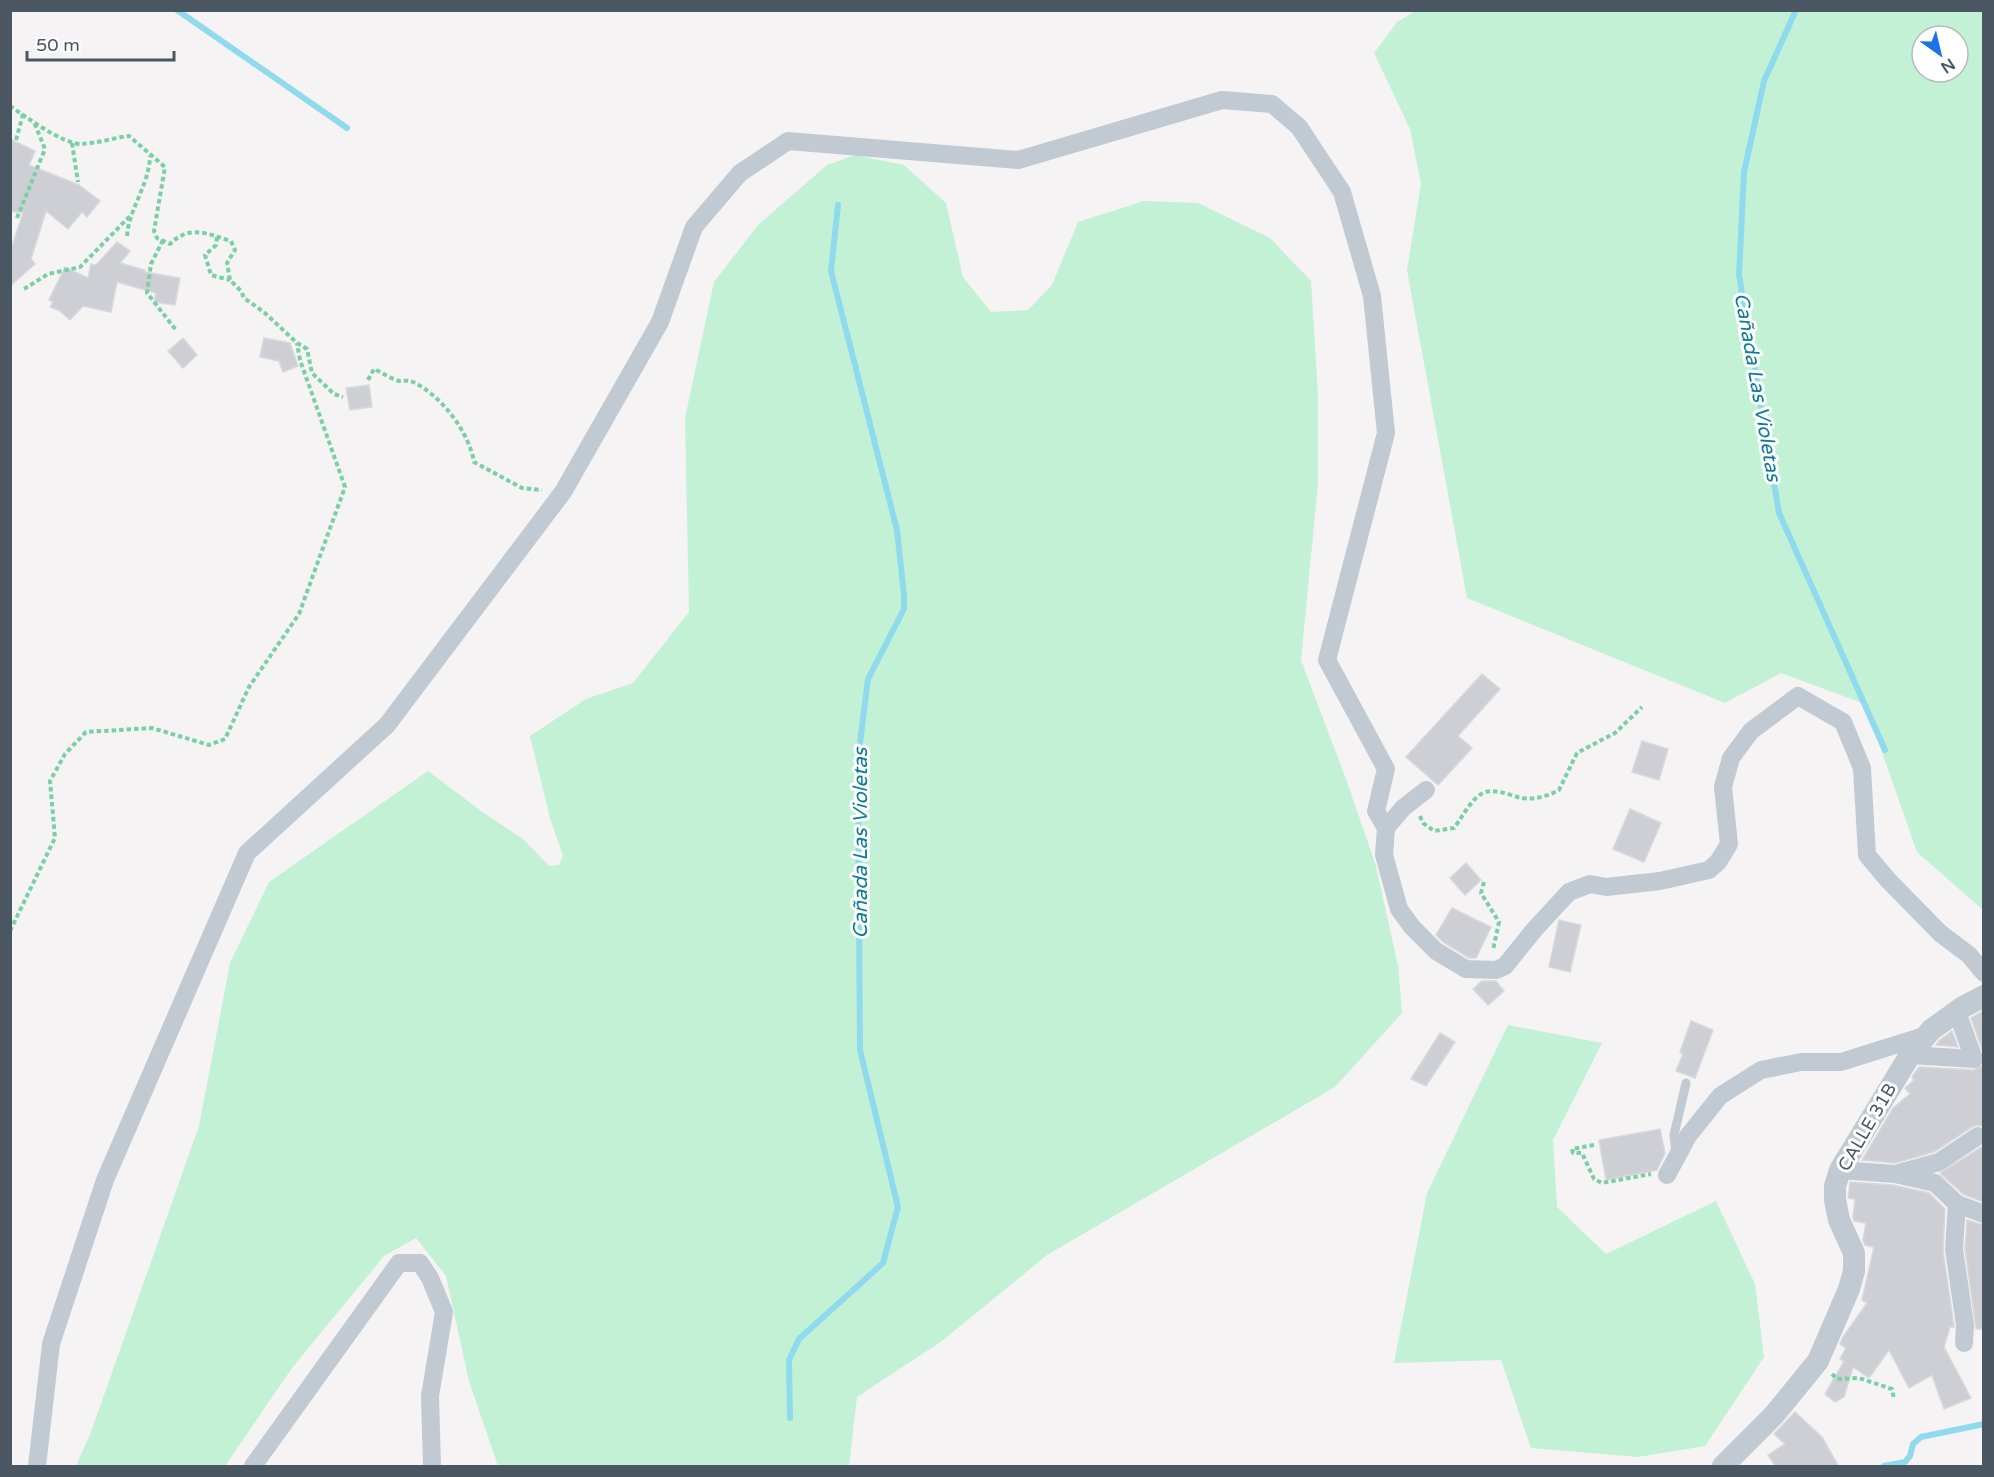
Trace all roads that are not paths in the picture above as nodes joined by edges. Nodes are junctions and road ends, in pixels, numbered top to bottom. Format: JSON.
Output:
{"nodes":[{"id":1,"x":1426,"y":790,"type":"dead end"},
{"id":2,"x":1386,"y":828,"type":"junction"},
{"id":3,"x":1983,"y":973,"type":"edge"},
{"id":4,"x":1983,"y":996,"type":"edge"},
{"id":5,"x":1957,"y":1012,"type":"junction"},
{"id":6,"x":1927,"y":1035,"type":"junction"},
{"id":7,"x":1910,"y":1055,"type":"junction"},
{"id":8,"x":1686,"y":1083,"type":"dead end"},
{"id":9,"x":1978,"y":1136,"type":"dead end"},
{"id":10,"x":1677,"y":1156,"type":"junction"},
{"id":11,"x":1840,"y":1170,"type":"junction"},
{"id":12,"x":1895,"y":1174,"type":"junction"},
{"id":13,"x":1667,"y":1175,"type":"road end"},
{"id":14,"x":1957,"y":1204,"type":"junction"},
{"id":15,"x":1983,"y":1214,"type":"edge"},
{"id":16,"x":1964,"y":1343,"type":"dead end"},
{"id":17,"x":37,"y":1467,"type":"edge"},
{"id":18,"x":253,"y":1467,"type":"edge"},
{"id":19,"x":432,"y":1467,"type":"edge"},
{"id":20,"x":1723,"y":1467,"type":"edge"}],
"edges":[{"from":1,"to":2,"type":"street"},
{"from":2,"to":3,"type":"street"},
{"from":2,"to":17,"type":"street"},
{"from":4,"to":5,"type":"street","name":"CALLE 31B"},
{"from":5,"to":6,"type":"street","name":"CALLE 31B"},
{"from":5,"to":7,"type":"street"},
{"from":6,"to":7,"type":"street","name":"CALLE 31B"},
{"from":6,"to":10,"type":"street"},
{"from":7,"to":11,"type":"street","name":"CALLE 31B"},
{"from":8,"to":10,"type":"lane"},
{"from":9,"to":12,"type":"street"},
{"from":10,"to":13,"type":"street"},
{"from":11,"to":12,"type":"street"},
{"from":11,"to":20,"type":"street","name":"CALLE 31B"},
{"from":12,"to":14,"type":"street"},
{"from":14,"to":15,"type":"street"},
{"from":14,"to":16,"type":"street"},
{"from":18,"to":19,"type":"street"}]}
